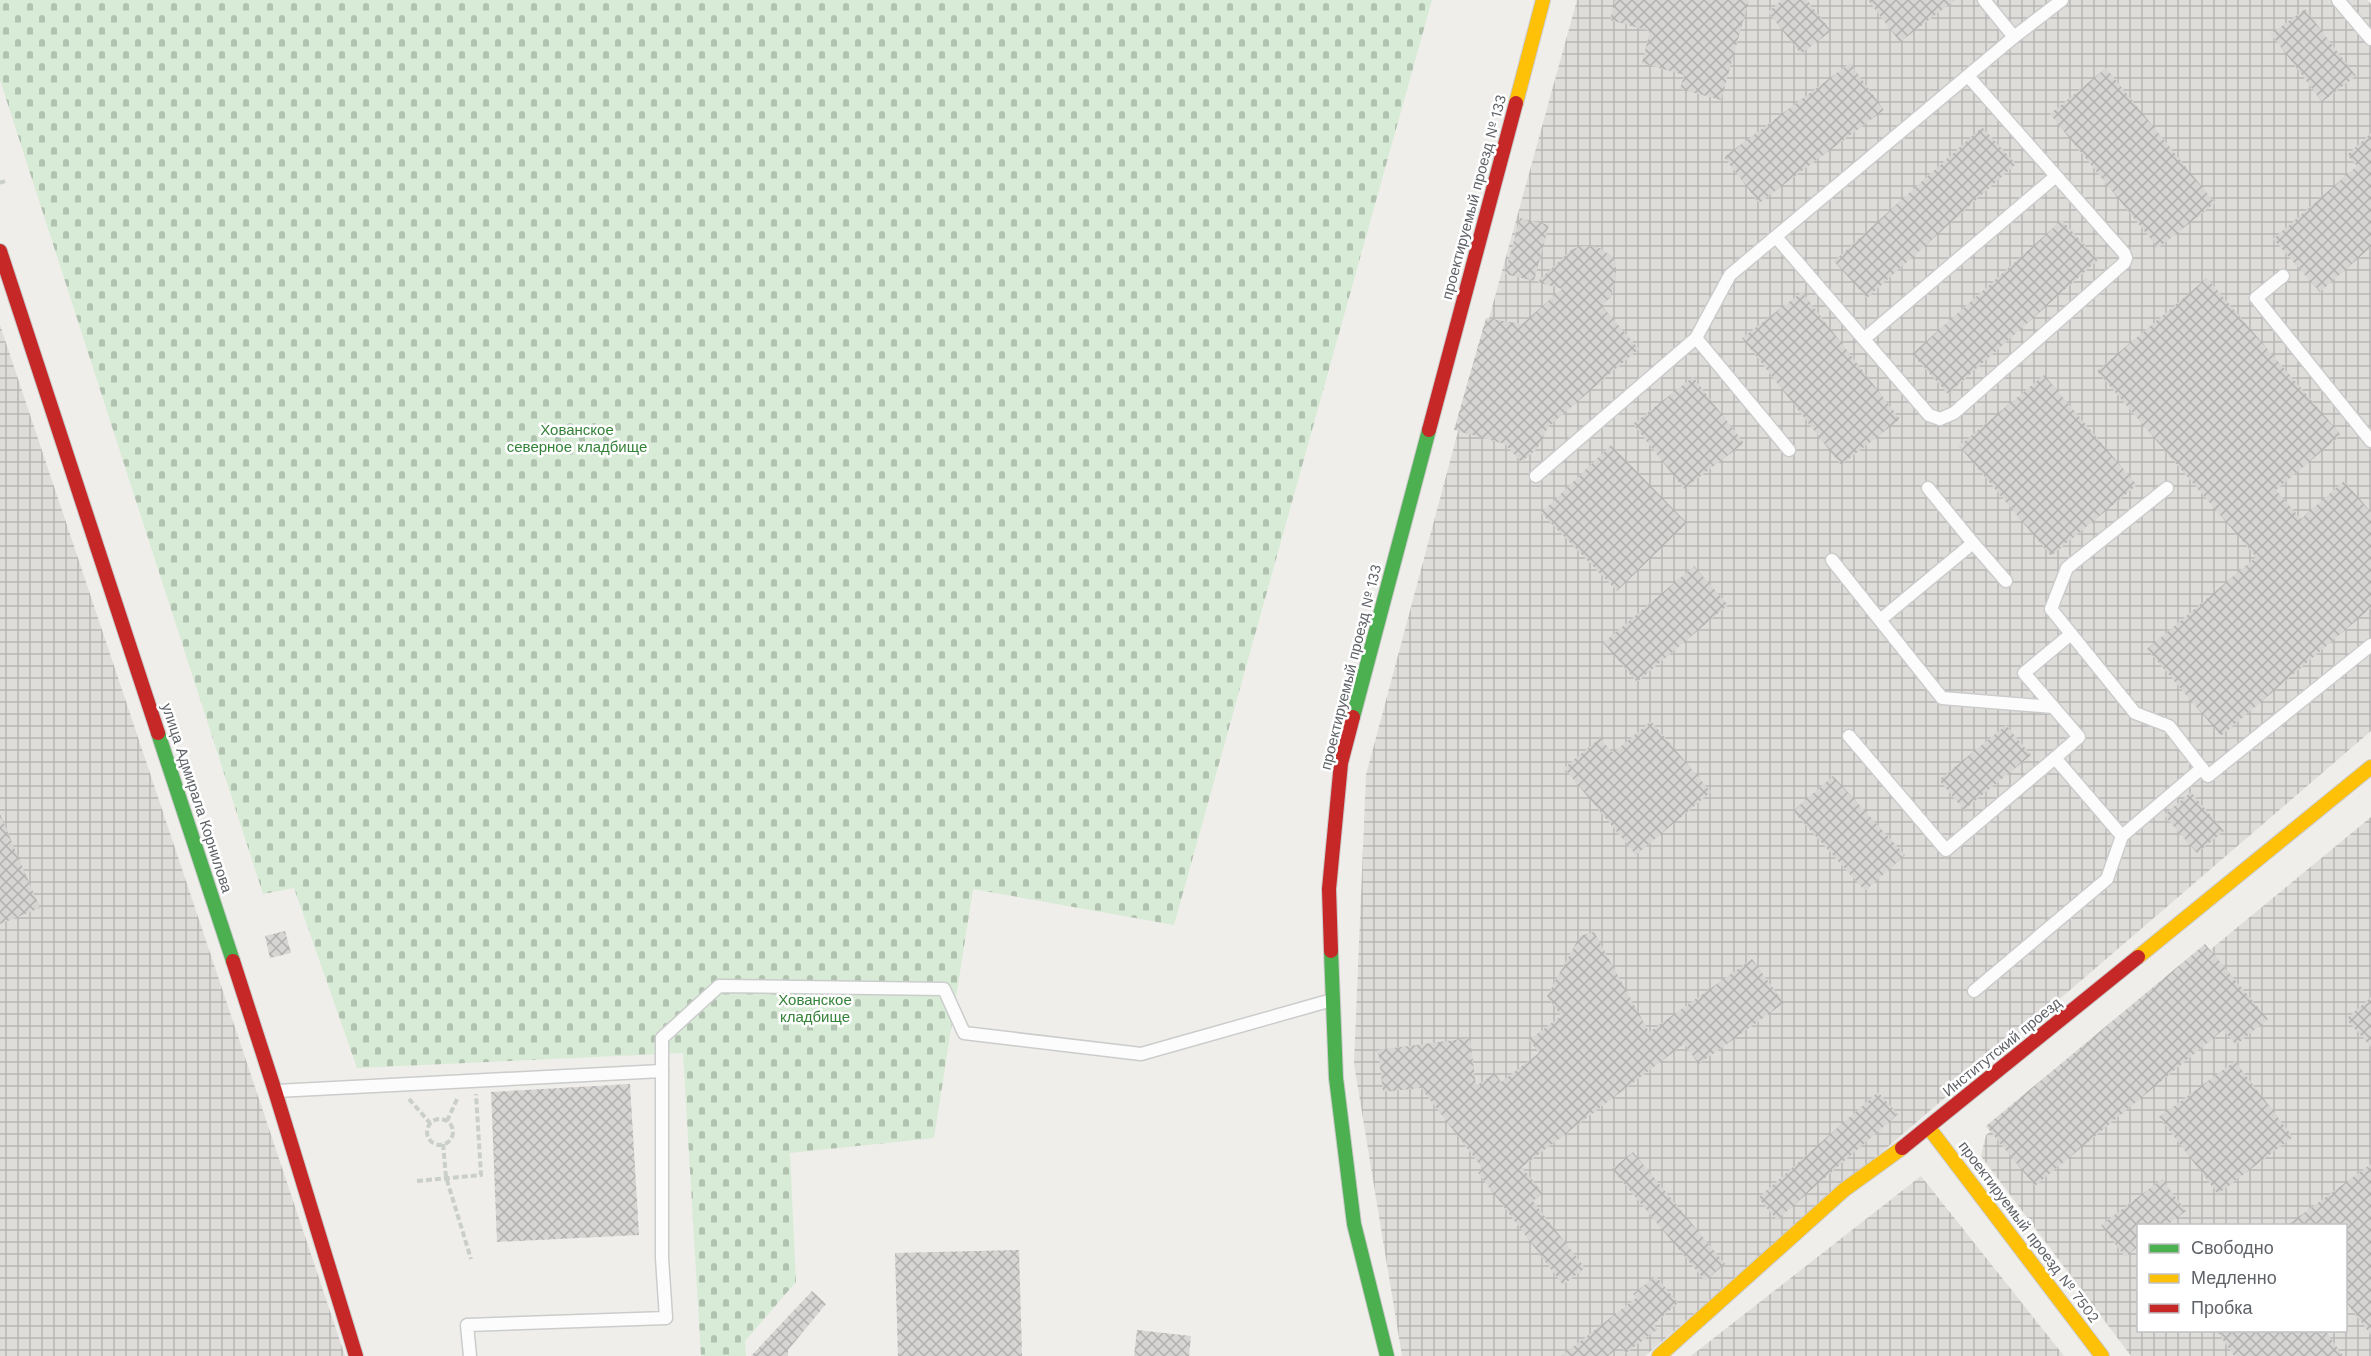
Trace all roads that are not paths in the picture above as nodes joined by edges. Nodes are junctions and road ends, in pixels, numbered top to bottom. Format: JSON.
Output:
{"nodes":[{"id":1,"x":1543,"y":0,"type":"edge"},
{"id":2,"x":1984,"y":0,"type":"edge"},
{"id":3,"x":2062,"y":0,"type":"edge"},
{"id":4,"x":2338,"y":0,"type":"edge"},
{"id":5,"x":2014,"y":37,"type":"junction"},
{"id":6,"x":2371,"y":39,"type":"edge"},
{"id":7,"x":1968,"y":76,"type":"junction"},
{"id":8,"x":2056,"y":176,"type":"junction"},
{"id":9,"x":1776,"y":237,"type":"junction"},
{"id":10,"x":0,"y":251,"type":"edge"},
{"id":11,"x":2283,"y":276,"type":"dead end"},
{"id":12,"x":1696,"y":338,"type":"junction"},
{"id":13,"x":1864,"y":339,"type":"junction"},
{"id":14,"x":2371,"y":441,"type":"edge"},
{"id":15,"x":1789,"y":450,"type":"dead end"},
{"id":16,"x":1536,"y":476,"type":"dead end"},
{"id":17,"x":1928,"y":488,"type":"dead end"},
{"id":18,"x":2167,"y":488,"type":"dead end"},
{"id":19,"x":1973,"y":543,"type":"junction"},
{"id":20,"x":1832,"y":560,"type":"dead end"},
{"id":21,"x":2006,"y":581,"type":"dead end"},
{"id":22,"x":1880,"y":620,"type":"junction"},
{"id":23,"x":2071,"y":634,"type":"junction"},
{"id":24,"x":2371,"y":645,"type":"edge"},
{"id":25,"x":2053,"y":707,"type":"junction"},
{"id":26,"x":1849,"y":736,"type":"dead end"},
{"id":27,"x":2055,"y":758,"type":"junction"},
{"id":28,"x":2371,"y":767,"type":"edge"},
{"id":29,"x":2202,"y":768,"type":"junction"},
{"id":30,"x":2122,"y":836,"type":"junction"},
{"id":31,"x":1974,"y":991,"type":"dead end"},
{"id":32,"x":1333,"y":999,"type":"junction"},
{"id":33,"x":662,"y":1071,"type":"junction"},
{"id":34,"x":275,"y":1091,"type":"junction"},
{"id":35,"x":1929,"y":1128,"type":"junction"},
{"id":36,"x":356,"y":1356,"type":"edge"},
{"id":37,"x":470,"y":1356,"type":"edge"},
{"id":38,"x":1387,"y":1356,"type":"edge"},
{"id":39,"x":1659,"y":1356,"type":"edge"},
{"id":40,"x":2102,"y":1356,"type":"edge"}],
"edges":[{"from":1,"to":32,"type":"street","name":"проектируемый проезд № 133"},
{"from":2,"to":5,"type":"lane"},
{"from":3,"to":5,"type":"lane"},
{"from":4,"to":6,"type":"lane"},
{"from":5,"to":7,"type":"lane"},
{"from":7,"to":8,"type":"lane"},
{"from":7,"to":9,"type":"lane"},
{"from":8,"to":13,"type":"lane"},
{"from":8,"to":13,"type":"lane"},
{"from":9,"to":12,"type":"lane"},
{"from":9,"to":13,"type":"lane"},
{"from":10,"to":34,"type":"street","name":"улица Адмирала Корнилова"},
{"from":11,"to":14,"type":"lane"},
{"from":12,"to":15,"type":"lane"},
{"from":12,"to":16,"type":"lane"},
{"from":17,"to":19,"type":"lane"},
{"from":18,"to":23,"type":"lane"},
{"from":19,"to":21,"type":"lane"},
{"from":19,"to":22,"type":"lane"},
{"from":20,"to":22,"type":"lane"},
{"from":22,"to":25,"type":"lane"},
{"from":23,"to":25,"type":"lane"},
{"from":23,"to":29,"type":"lane"},
{"from":24,"to":29,"type":"lane"},
{"from":25,"to":27,"type":"lane"},
{"from":26,"to":27,"type":"lane"},
{"from":27,"to":30,"type":"lane"},
{"from":28,"to":35,"type":"street","name":"Институтский проезд"},
{"from":29,"to":30,"type":"lane"},
{"from":30,"to":31,"type":"lane"},
{"from":32,"to":33,"type":"lane"},
{"from":32,"to":38,"type":"street","name":"проектируемый проезд № 133"},
{"from":33,"to":34,"type":"lane"},
{"from":33,"to":37,"type":"lane"},
{"from":34,"to":36,"type":"street","name":"улица Адмирала Корнилова"},
{"from":35,"to":39,"type":"street","name":"Институтский проезд"},
{"from":35,"to":40,"type":"street","name":"проектируемый проезд № 7502"}]}
